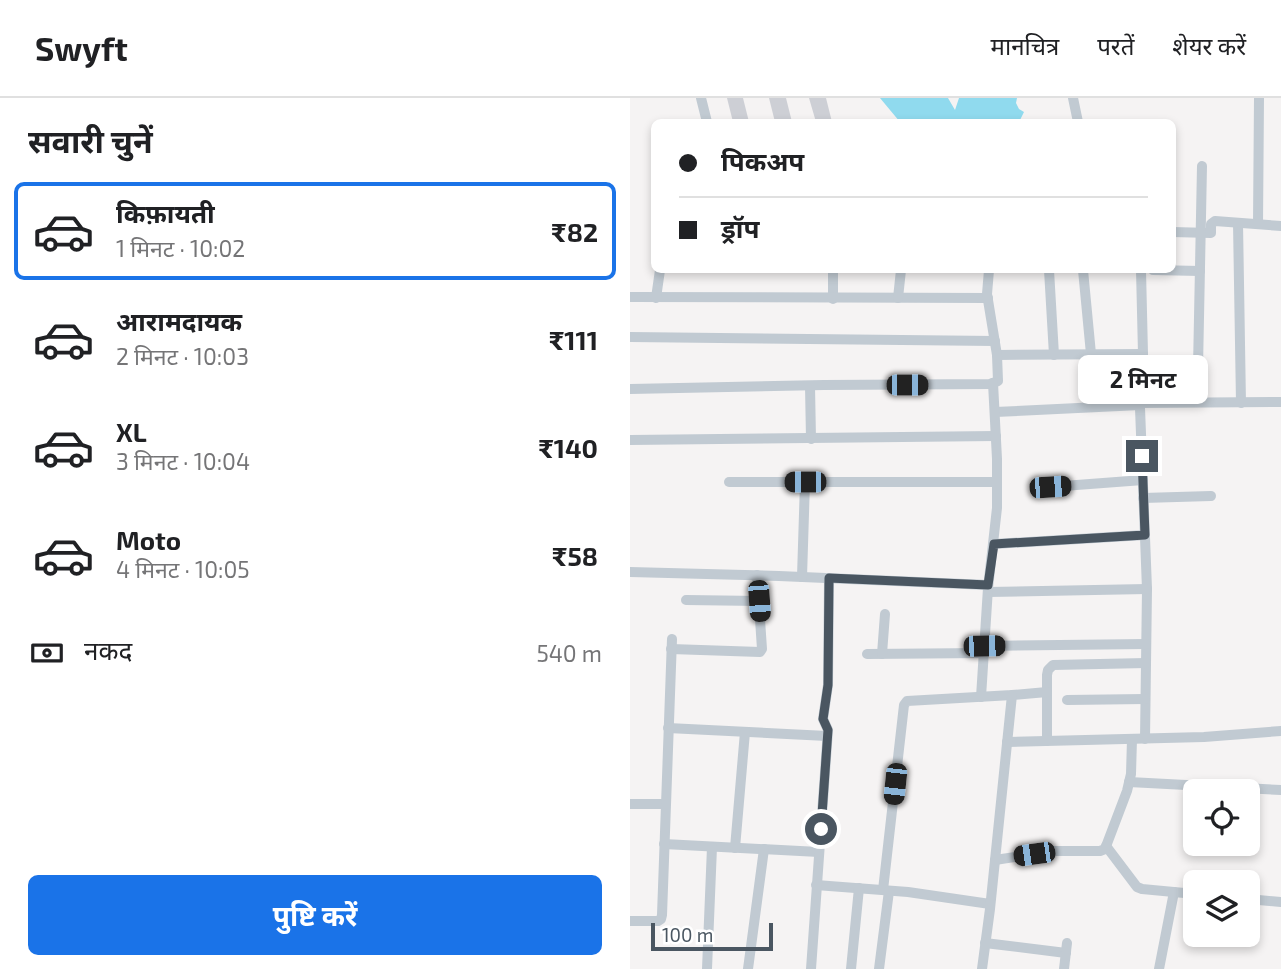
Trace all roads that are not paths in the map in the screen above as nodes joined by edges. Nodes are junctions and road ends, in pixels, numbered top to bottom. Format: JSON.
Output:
{"nodes":[{"id":1,"x":701,"y":98,"type":"edge"},
{"id":2,"x":1073,"y":98,"type":"edge"},
{"id":3,"x":1259,"y":98,"type":"edge"},
{"id":4,"x":706,"y":119,"type":"edge"},
{"id":5,"x":1077,"y":119,"type":"edge"},
{"id":6,"x":1202,"y":166,"type":"dead end"},
{"id":7,"x":1238,"y":223,"type":"junction"},
{"id":8,"x":1258,"y":225,"type":"junction"},
{"id":9,"x":1281,"y":226,"type":"edge"},
{"id":10,"x":1176,"y":232,"type":"edge"},
{"id":11,"x":1201,"y":233,"type":"junction"},
{"id":12,"x":1176,"y":270,"type":"edge"},
{"id":13,"x":1200,"y":271,"type":"junction"},
{"id":14,"x":660,"y":273,"type":"edge"},
{"id":15,"x":833,"y":273,"type":"edge"},
{"id":16,"x":901,"y":273,"type":"edge"},
{"id":17,"x":989,"y":273,"type":"edge"},
{"id":18,"x":1049,"y":273,"type":"edge"},
{"id":19,"x":1083,"y":273,"type":"edge"},
{"id":20,"x":1141,"y":273,"type":"edge"},
{"id":21,"x":630,"y":297,"type":"edge"},
{"id":22,"x":656,"y":298,"type":"junction"},
{"id":23,"x":898,"y":298,"type":"junction"},
{"id":24,"x":988,"y":298,"type":"junction"},
{"id":25,"x":833,"y":299,"type":"junction"},
{"id":26,"x":630,"y":337,"type":"edge"},
{"id":27,"x":995,"y":341,"type":"junction"},
{"id":28,"x":1091,"y":354,"type":"junction"},
{"id":29,"x":1143,"y":354,"type":"junction"},
{"id":30,"x":997,"y":355,"type":"junction"},
{"id":31,"x":1054,"y":355,"type":"junction"},
{"id":32,"x":1198,"y":368,"type":"dead end"},
{"id":33,"x":993,"y":383,"type":"junction"},
{"id":34,"x":810,"y":386,"type":"junction"},
{"id":35,"x":630,"y":390,"type":"edge"},
{"id":36,"x":1281,"y":402,"type":"edge"},
{"id":37,"x":1241,"y":403,"type":"junction"},
{"id":38,"x":1140,"y":404,"type":"junction"},
{"id":39,"x":995,"y":412,"type":"junction"},
{"id":40,"x":996,"y":436,"type":"junction"},
{"id":41,"x":811,"y":439,"type":"junction"},
{"id":42,"x":630,"y":440,"type":"edge"},
{"id":43,"x":1143,"y":480,"type":"junction"},
{"id":44,"x":729,"y":482,"type":"dead end"},
{"id":45,"x":805,"y":482,"type":"junction"},
{"id":46,"x":998,"y":482,"type":"junction"},
{"id":47,"x":1050,"y":487,"type":"dead end"},
{"id":48,"x":1211,"y":496,"type":"dead end"},
{"id":49,"x":1143,"y":498,"type":"junction"},
{"id":50,"x":1145,"y":535,"type":"junction"},
{"id":51,"x":994,"y":544,"type":"junction"},
{"id":52,"x":630,"y":572,"type":"edge"},
{"id":53,"x":757,"y":575,"type":"junction"},
{"id":54,"x":802,"y":577,"type":"junction"},
{"id":55,"x":829,"y":578,"type":"junction"},
{"id":56,"x":988,"y":589,"type":"junction"},
{"id":57,"x":1147,"y":589,"type":"junction"},
{"id":58,"x":686,"y":600,"type":"dead end"},
{"id":59,"x":759,"y":601,"type":"junction"},
{"id":60,"x":885,"y":614,"type":"dead end"},
{"id":61,"x":1146,"y":644,"type":"junction"},
{"id":62,"x":984,"y":649,"type":"junction"},
{"id":63,"x":867,"y":654,"type":"dead end"},
{"id":64,"x":882,"y":654,"type":"junction"},
{"id":65,"x":1146,"y":663,"type":"junction"},
{"id":66,"x":1047,"y":692,"type":"junction"},
{"id":67,"x":1012,"y":695,"type":"junction"},
{"id":68,"x":981,"y":697,"type":"junction"},
{"id":69,"x":1145,"y":699,"type":"junction"},
{"id":70,"x":1067,"y":700,"type":"dead end"},
{"id":71,"x":668,"y":728,"type":"junction"},
{"id":72,"x":1281,"y":731,"type":"edge"},
{"id":73,"x":745,"y":732,"type":"junction"},
{"id":74,"x":827,"y":736,"type":"junction"},
{"id":75,"x":1132,"y":739,"type":"junction"},
{"id":76,"x":1145,"y":739,"type":"junction"},
{"id":77,"x":1047,"y":741,"type":"junction"},
{"id":78,"x":1007,"y":742,"type":"junction"},
{"id":79,"x":1129,"y":782,"type":"junction"},
{"id":80,"x":1281,"y":790,"type":"edge"},
{"id":81,"x":630,"y":803,"type":"edge"},
{"id":82,"x":665,"y":804,"type":"junction"},
{"id":83,"x":664,"y":844,"type":"junction"},
{"id":84,"x":712,"y":846,"type":"junction"},
{"id":85,"x":1106,"y":846,"type":"junction"},
{"id":86,"x":736,"y":848,"type":"junction"},
{"id":87,"x":764,"y":849,"type":"junction"},
{"id":88,"x":819,"y":852,"type":"junction"},
{"id":89,"x":995,"y":860,"type":"junction"},
{"id":90,"x":816,"y":885,"type":"junction"},
{"id":91,"x":859,"y":888,"type":"junction"},
{"id":92,"x":886,"y":890,"type":"junction"},
{"id":93,"x":1174,"y":892,"type":"junction"},
{"id":94,"x":1183,"y":893,"type":"edge"},
{"id":95,"x":1260,"y":900,"type":"edge"},
{"id":96,"x":1281,"y":902,"type":"edge"},
{"id":97,"x":990,"y":904,"type":"junction"},
{"id":98,"x":630,"y":921,"type":"edge"},
{"id":99,"x":985,"y":943,"type":"junction"},
{"id":100,"x":707,"y":969,"type":"edge"},
{"id":101,"x":748,"y":969,"type":"edge"},
{"id":102,"x":811,"y":969,"type":"edge"},
{"id":103,"x":851,"y":969,"type":"edge"},
{"id":104,"x":879,"y":969,"type":"edge"},
{"id":105,"x":982,"y":969,"type":"edge"},
{"id":106,"x":1064,"y":969,"type":"edge"},
{"id":107,"x":1159,"y":969,"type":"edge"}],
"edges":[{"from":1,"to":4,"type":"street"},
{"from":2,"to":5,"type":"street"},
{"from":3,"to":8,"type":"street"},
{"from":6,"to":11,"type":"street"},
{"from":7,"to":8,"type":"street"},
{"from":7,"to":11,"type":"street"},
{"from":7,"to":37,"type":"street"},
{"from":8,"to":9,"type":"street"},
{"from":10,"to":11,"type":"street"},
{"from":11,"to":13,"type":"street"},
{"from":12,"to":13,"type":"street"},
{"from":13,"to":32,"type":"street"},
{"from":14,"to":22,"type":"street"},
{"from":15,"to":25,"type":"street"},
{"from":16,"to":23,"type":"street"},
{"from":17,"to":24,"type":"street"},
{"from":18,"to":31,"type":"street"},
{"from":19,"to":28,"type":"street"},
{"from":20,"to":29,"type":"street"},
{"from":21,"to":22,"type":"street"},
{"from":22,"to":25,"type":"street"},
{"from":23,"to":24,"type":"street"},
{"from":23,"to":25,"type":"street"},
{"from":24,"to":27,"type":"street"},
{"from":26,"to":27,"type":"street"},
{"from":27,"to":30,"type":"street"},
{"from":28,"to":29,"type":"street"},
{"from":28,"to":31,"type":"street"},
{"from":29,"to":38,"type":"street"},
{"from":30,"to":31,"type":"street"},
{"from":30,"to":33,"type":"street"},
{"from":33,"to":34,"type":"street"},
{"from":33,"to":39,"type":"street"},
{"from":34,"to":35,"type":"street"},
{"from":34,"to":41,"type":"street"},
{"from":36,"to":37,"type":"street"},
{"from":37,"to":38,"type":"street"},
{"from":38,"to":39,"type":"street"},
{"from":38,"to":43,"type":"street"},
{"from":39,"to":40,"type":"street"},
{"from":40,"to":41,"type":"street"},
{"from":40,"to":46,"type":"street"},
{"from":41,"to":42,"type":"street"},
{"from":43,"to":47,"type":"street"},
{"from":43,"to":49,"type":"street"},
{"from":44,"to":45,"type":"street"},
{"from":45,"to":46,"type":"street"},
{"from":45,"to":54,"type":"street"},
{"from":46,"to":51,"type":"street"},
{"from":48,"to":49,"type":"street"},
{"from":49,"to":50,"type":"street"},
{"from":50,"to":51,"type":"street"},
{"from":50,"to":57,"type":"street"},
{"from":51,"to":56,"type":"street"},
{"from":52,"to":53,"type":"street"},
{"from":53,"to":54,"type":"street"},
{"from":53,"to":59,"type":"street"},
{"from":54,"to":55,"type":"street"},
{"from":55,"to":56,"type":"street"},
{"from":55,"to":74,"type":"street"},
{"from":56,"to":57,"type":"street"},
{"from":56,"to":62,"type":"street"},
{"from":57,"to":61,"type":"street"},
{"from":58,"to":59,"type":"street"},
{"from":59,"to":71,"type":"street"},
{"from":60,"to":64,"type":"street"},
{"from":61,"to":62,"type":"street"},
{"from":61,"to":65,"type":"street"},
{"from":62,"to":64,"type":"street"},
{"from":62,"to":68,"type":"street"},
{"from":63,"to":64,"type":"street"},
{"from":65,"to":66,"type":"street"},
{"from":65,"to":69,"type":"street"},
{"from":66,"to":67,"type":"street"},
{"from":66,"to":77,"type":"street"},
{"from":67,"to":68,"type":"street"},
{"from":67,"to":78,"type":"street"},
{"from":68,"to":92,"type":"street"},
{"from":69,"to":70,"type":"street"},
{"from":69,"to":76,"type":"street"},
{"from":71,"to":73,"type":"street"},
{"from":71,"to":82,"type":"street"},
{"from":72,"to":76,"type":"street"},
{"from":73,"to":74,"type":"street"},
{"from":73,"to":86,"type":"street"},
{"from":74,"to":88,"type":"street"},
{"from":75,"to":76,"type":"street"},
{"from":75,"to":77,"type":"street"},
{"from":75,"to":79,"type":"street"},
{"from":77,"to":78,"type":"street"},
{"from":78,"to":89,"type":"street"},
{"from":79,"to":80,"type":"street"},
{"from":79,"to":85,"type":"street"},
{"from":81,"to":82,"type":"street"},
{"from":82,"to":83,"type":"street"},
{"from":83,"to":84,"type":"street"},
{"from":83,"to":98,"type":"street"},
{"from":84,"to":86,"type":"street"},
{"from":84,"to":100,"type":"street"},
{"from":85,"to":89,"type":"street"},
{"from":85,"to":93,"type":"street"},
{"from":86,"to":87,"type":"street"},
{"from":87,"to":88,"type":"street"},
{"from":87,"to":101,"type":"street"},
{"from":88,"to":90,"type":"street"},
{"from":89,"to":97,"type":"street"},
{"from":90,"to":91,"type":"street"},
{"from":90,"to":102,"type":"street"},
{"from":91,"to":92,"type":"street"},
{"from":91,"to":103,"type":"street"},
{"from":92,"to":97,"type":"street"},
{"from":92,"to":104,"type":"street"},
{"from":93,"to":94,"type":"street"},
{"from":93,"to":107,"type":"street"},
{"from":95,"to":96,"type":"street"},
{"from":97,"to":99,"type":"street"},
{"from":99,"to":105,"type":"street"},
{"from":99,"to":106,"type":"street"}]}
